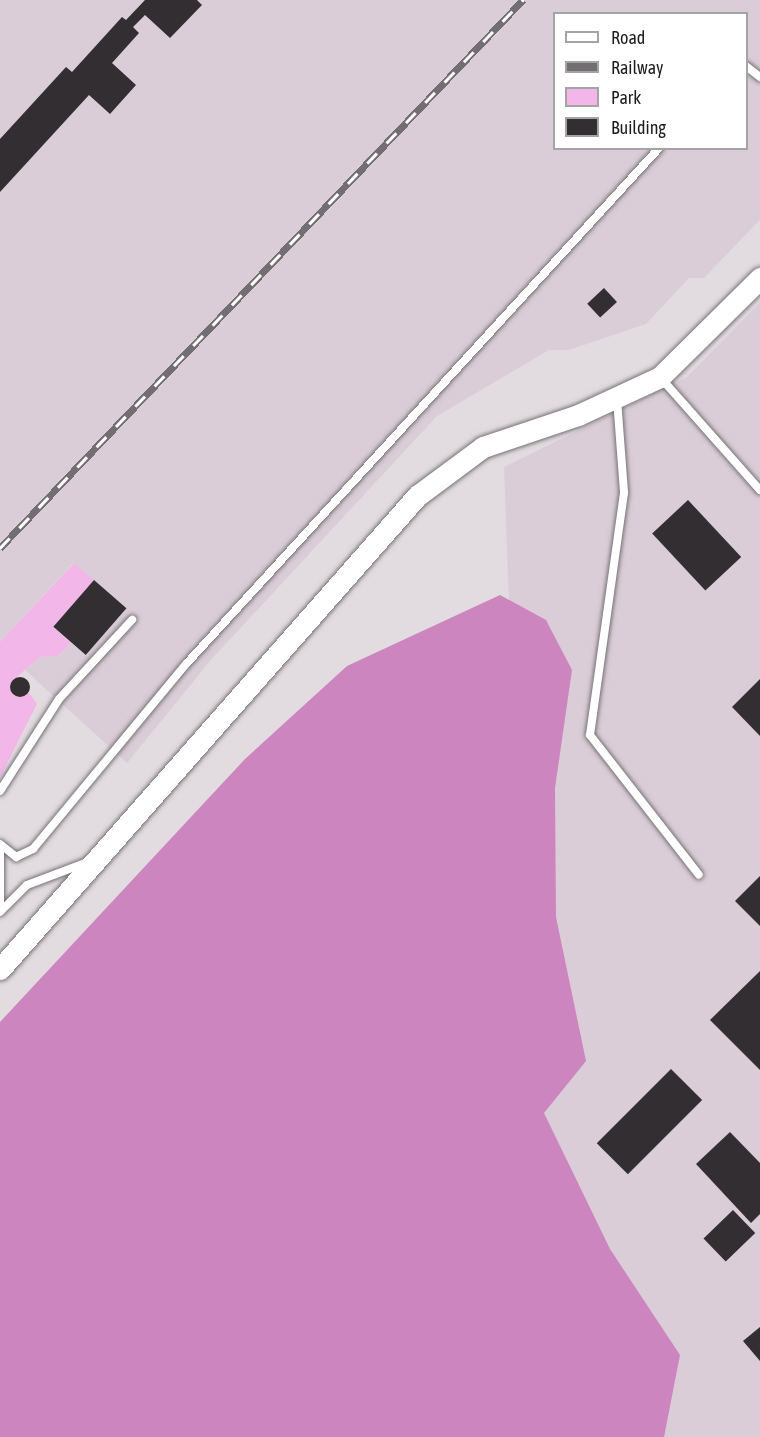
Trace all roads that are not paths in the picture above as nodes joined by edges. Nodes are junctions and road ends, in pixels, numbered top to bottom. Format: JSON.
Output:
{"nodes":[{"id":1,"x":748,"y":67,"type":"edge"},
{"id":2,"x":760,"y":77,"type":"edge"},
{"id":3,"x":657,"y":150,"type":"edge"},
{"id":4,"x":760,"y":278,"type":"edge"},
{"id":5,"x":660,"y":377,"type":"junction"},
{"id":6,"x":617,"y":399,"type":"junction"},
{"id":7,"x":760,"y":490,"type":"edge"},
{"id":8,"x":132,"y":620,"type":"dead end"},
{"id":9,"x":0,"y":790,"type":"edge"},
{"id":10,"x":0,"y":844,"type":"edge"},
{"id":11,"x":97,"y":859,"type":"junction"},
{"id":12,"x":699,"y":875,"type":"dead end"},
{"id":13,"x":0,"y":911,"type":"edge"},
{"id":14,"x":0,"y":969,"type":"edge"}],
"edges":[{"from":1,"to":2,"type":"lane"},
{"from":3,"to":10,"type":"lane"},
{"from":4,"to":5,"type":"street"},
{"from":5,"to":6,"type":"street"},
{"from":5,"to":7,"type":"lane"},
{"from":6,"to":11,"type":"street"},
{"from":6,"to":12,"type":"lane"},
{"from":8,"to":9,"type":"lane"},
{"from":10,"to":13,"type":"lane"},
{"from":11,"to":13,"type":"lane"},
{"from":11,"to":14,"type":"street"}]}
